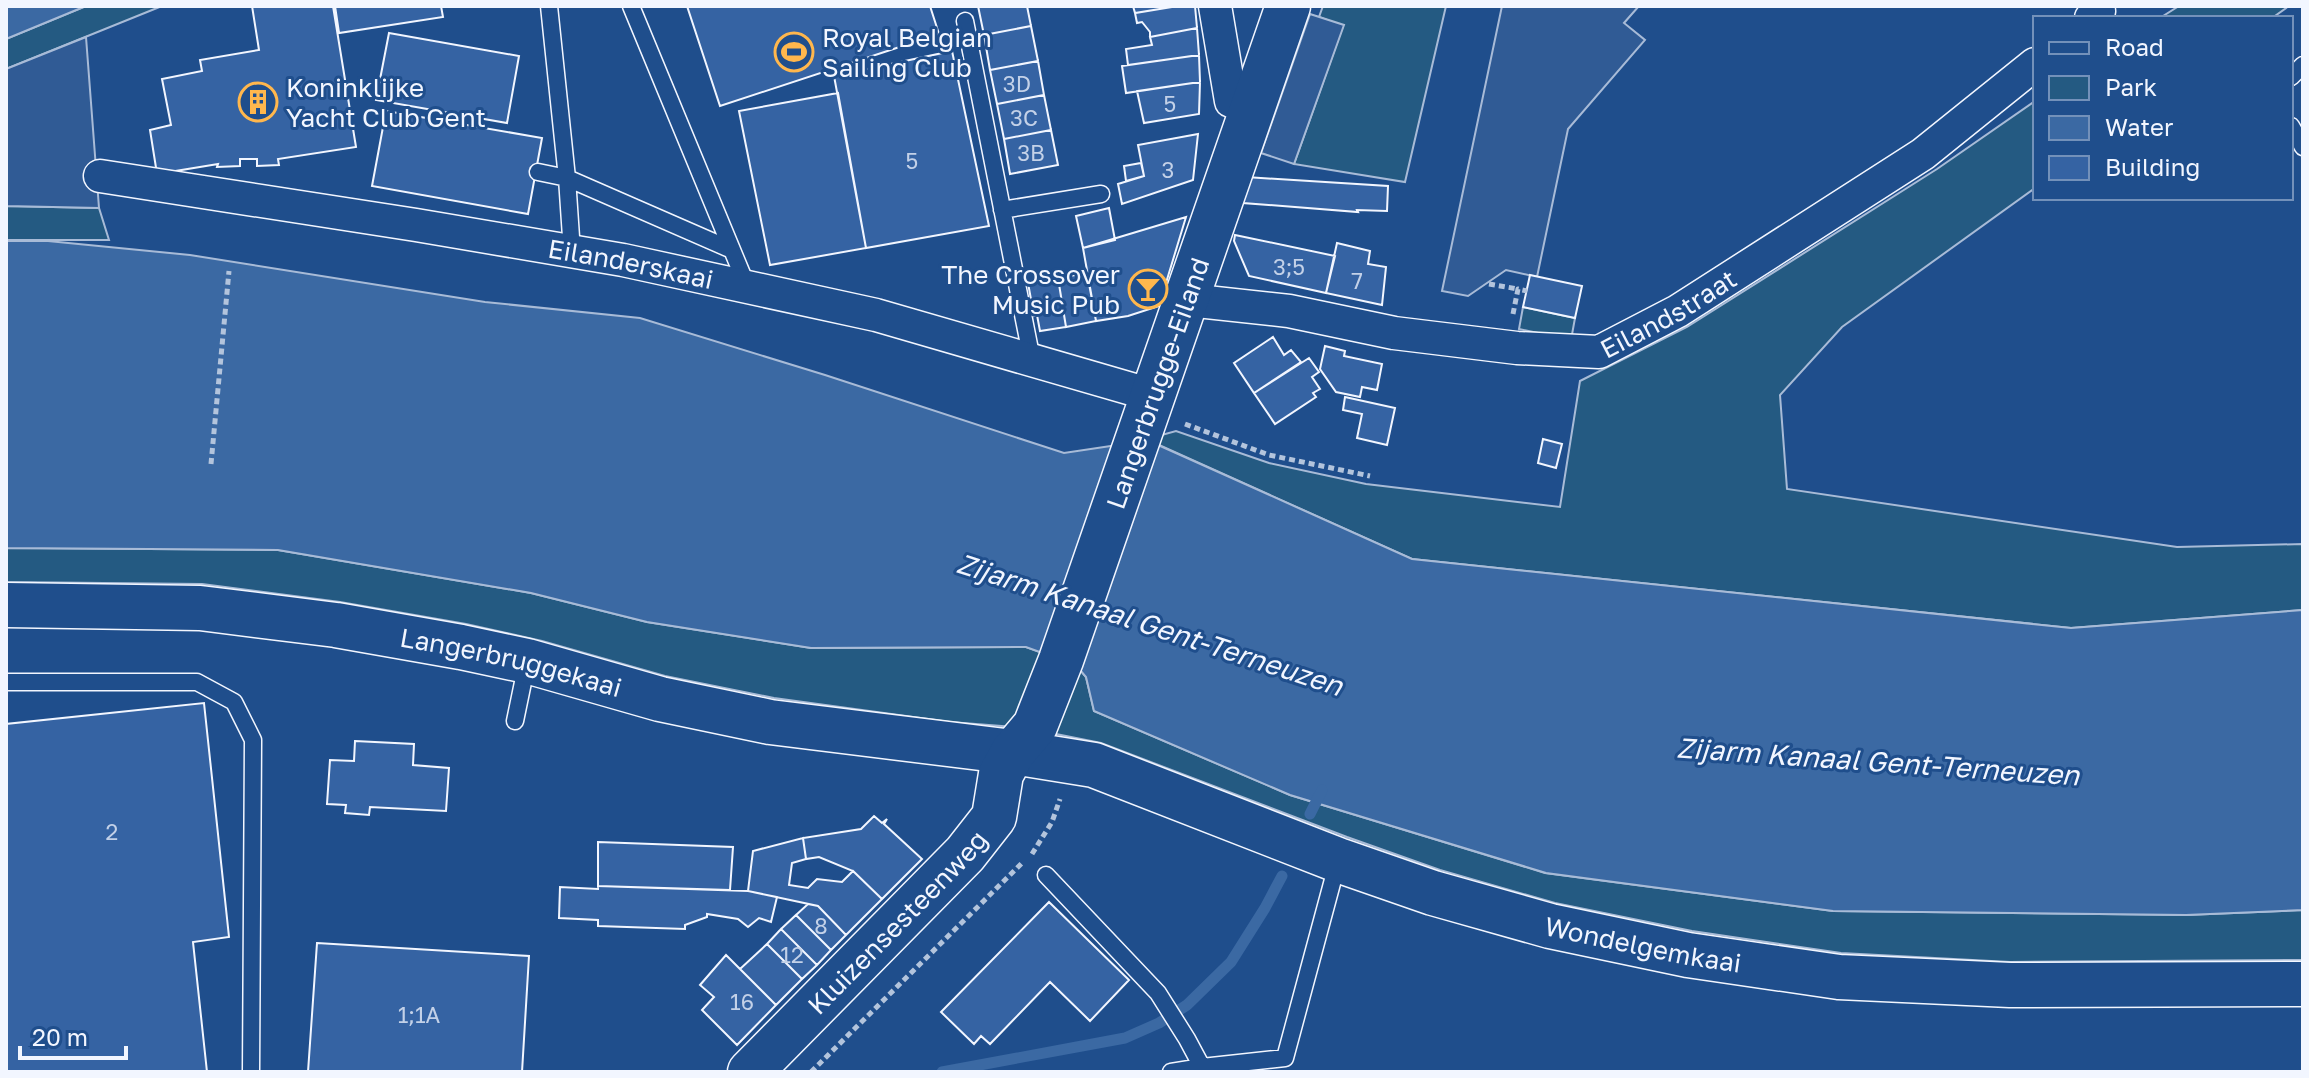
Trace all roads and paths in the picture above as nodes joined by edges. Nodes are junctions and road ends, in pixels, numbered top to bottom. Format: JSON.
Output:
{"nodes":[{"id":1,"x":549,"y":6,"type":"edge"},
{"id":2,"x":631,"y":6,"type":"edge"},
{"id":3,"x":1215,"y":6,"type":"edge"},
{"id":4,"x":1288,"y":6,"type":"edge"},
{"id":5,"x":965,"y":21,"type":"dead end"},
{"id":6,"x":2033,"y":66,"type":"edge"},
{"id":7,"x":1252,"y":108,"type":"junction"},
{"id":8,"x":2293,"y":130,"type":"edge"},
{"id":9,"x":2303,"y":147,"type":"edge"},
{"id":10,"x":538,"y":172,"type":"dead end"},
{"id":11,"x":100,"y":176,"type":"dead end"},
{"id":12,"x":567,"y":178,"type":"junction"},
{"id":13,"x":1101,"y":194,"type":"dead end"},
{"id":14,"x":1002,"y":210,"type":"junction"},
{"id":15,"x":732,"y":250,"type":"junction"},
{"id":16,"x":572,"y":252,"type":"junction"},
{"id":17,"x":229,"y":271,"type":"dead end"},
{"id":18,"x":1489,"y":284,"type":"dead end"},
{"id":19,"x":747,"y":288,"type":"junction"},
{"id":20,"x":1518,"y":289,"type":"dead end"},
{"id":21,"x":1188,"y":300,"type":"junction"},
{"id":22,"x":1032,"y":360,"type":"junction"},
{"id":23,"x":1144,"y":417,"type":"junction"},
{"id":24,"x":211,"y":464,"type":"dead end"},
{"id":25,"x":1370,"y":476,"type":"dead end"},
{"id":26,"x":6,"y":605,"type":"edge"},
{"id":27,"x":527,"y":661,"type":"junction"},
{"id":28,"x":6,"y":682,"type":"edge"},
{"id":29,"x":515,"y":721,"type":"dead end"},
{"id":30,"x":1013,"y":752,"type":"junction"},
{"id":31,"x":1338,"y":860,"type":"junction"},
{"id":32,"x":1046,"y":875,"type":"dead end"},
{"id":33,"x":2303,"y":984,"type":"edge"},
{"id":34,"x":1202,"y":1067,"type":"junction"},
{"id":35,"x":251,"y":1072,"type":"edge"},
{"id":36,"x":750,"y":1072,"type":"edge"},
{"id":37,"x":1171,"y":1072,"type":"edge"}],
"edges":[{"from":1,"to":12,"type":"lane"},
{"from":2,"to":15,"type":"lane"},
{"from":3,"to":7,"type":"street"},
{"from":4,"to":7,"type":"main road","name":"Langerbrugge-Eiland"},
{"from":5,"to":14,"type":"lane"},
{"from":6,"to":21,"type":"street","name":"Eilandstraat"},
{"from":7,"to":21,"type":"main road","name":"Langerbrugge-Eiland"},
{"from":8,"to":9,"type":"lane"},
{"from":10,"to":12,"type":"lane"},
{"from":11,"to":16,"type":"street","name":"Eilanderskaai"},
{"from":12,"to":15,"type":"lane"},
{"from":12,"to":16,"type":"lane"},
{"from":13,"to":14,"type":"lane"},
{"from":14,"to":22,"type":"lane"},
{"from":15,"to":19,"type":"lane"},
{"from":16,"to":19,"type":"street","name":"Eilanderskaai"},
{"from":17,"to":24,"type":"path"},
{"from":18,"to":20,"type":"path"},
{"from":19,"to":22,"type":"street","name":"Eilanderskaai"},
{"from":21,"to":23,"type":"main road","name":"Langerbrugge-Eiland"},
{"from":22,"to":23,"type":"street","name":"Eilanderskaai"},
{"from":23,"to":25,"type":"path"},
{"from":23,"to":30,"type":"main road","name":"Langerbrugge-Eiland"},
{"from":26,"to":27,"type":"main road","name":"Langerbruggekaai"},
{"from":27,"to":29,"type":"lane"},
{"from":27,"to":30,"type":"main road","name":"Langerbruggekaai"},
{"from":28,"to":35,"type":"lane"},
{"from":30,"to":31,"type":"main road","name":"Wondelgemkaai"},
{"from":30,"to":36,"type":"main road","name":"Kluizensesteenweg"},
{"from":31,"to":33,"type":"main road","name":"Wondelgemkaai"},
{"from":31,"to":34,"type":"lane"},
{"from":32,"to":34,"type":"lane"},
{"from":34,"to":37,"type":"lane"}]}
